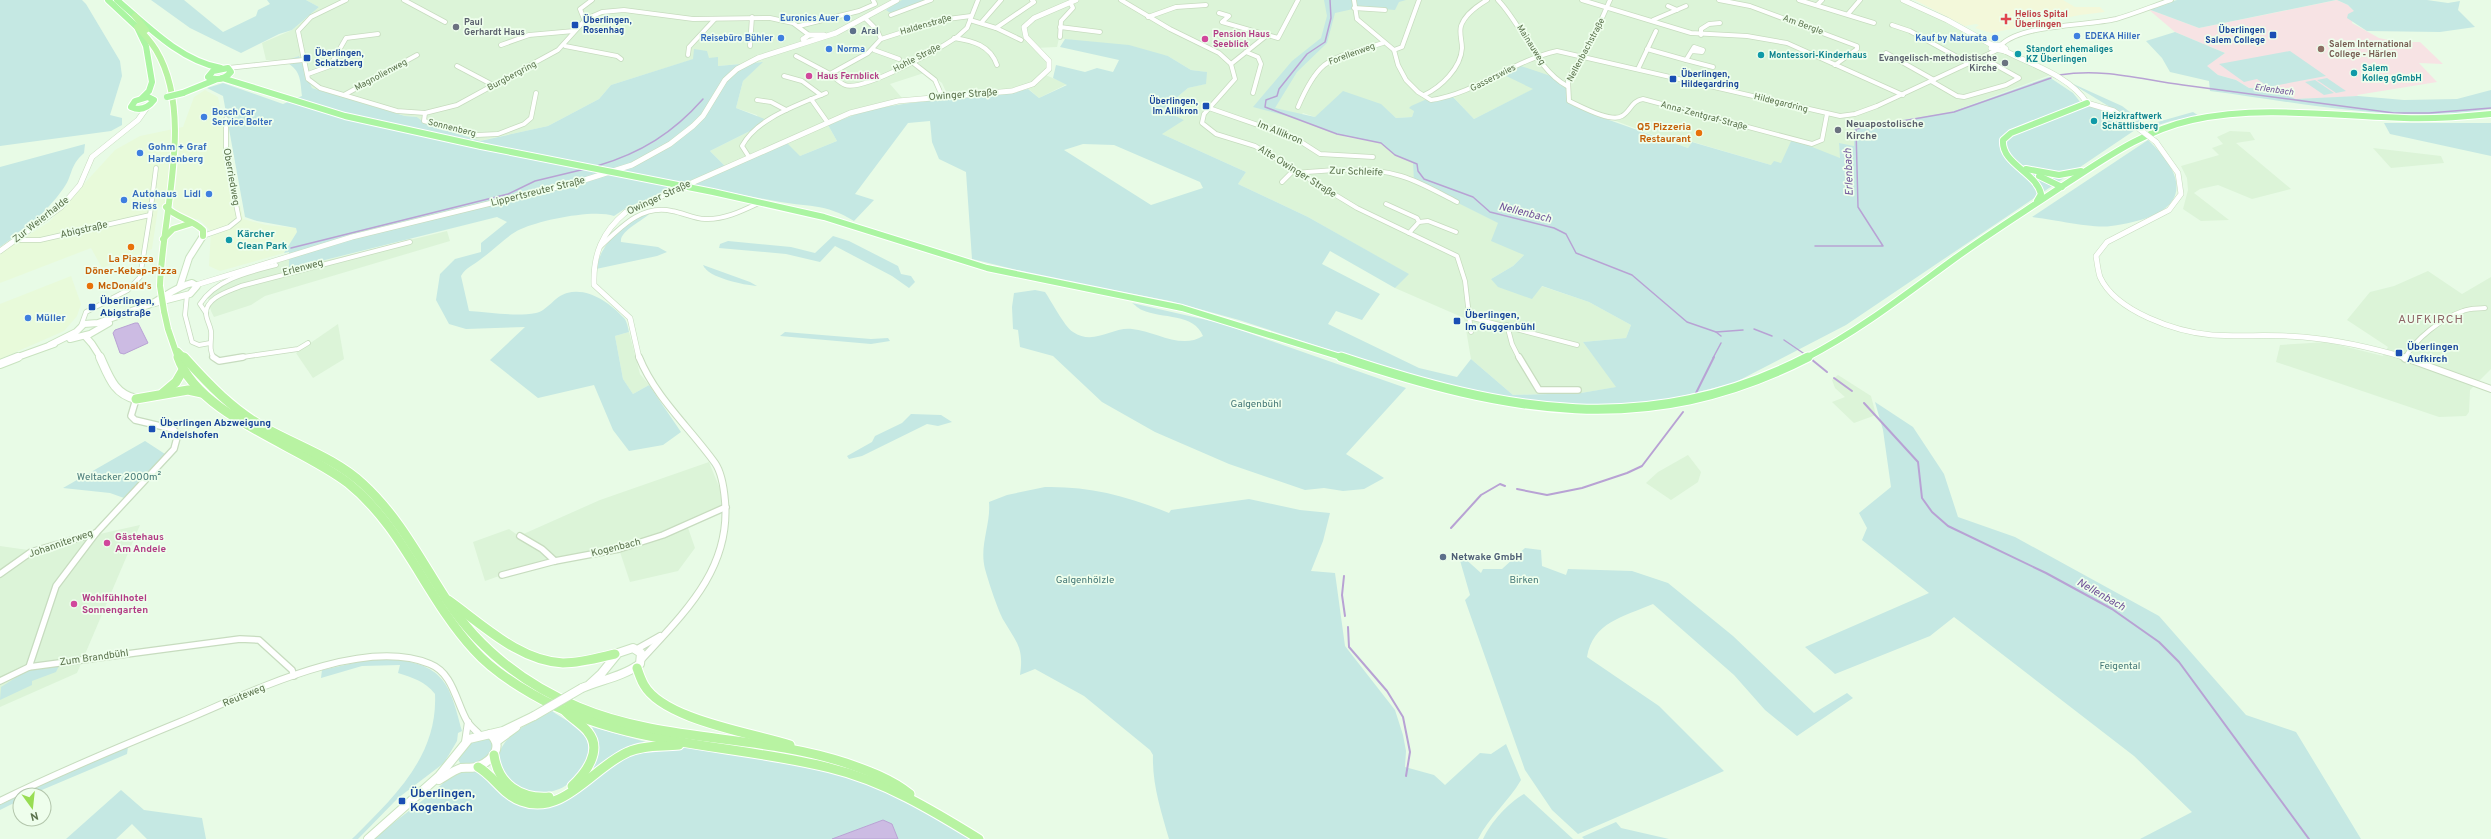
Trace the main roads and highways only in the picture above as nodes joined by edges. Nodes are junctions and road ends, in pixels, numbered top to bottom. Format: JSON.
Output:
{"nodes":[{"id":1,"x":108,"y":0,"type":"edge"},
{"id":2,"x":117,"y":0,"type":"edge"},
{"id":3,"x":135,"y":16,"type":"junction"},
{"id":4,"x":137,"y":27,"type":"junction"},
{"id":5,"x":154,"y":46,"type":"junction"},
{"id":6,"x":228,"y":70,"type":"junction"},
{"id":7,"x":208,"y":78,"type":"junction"},
{"id":8,"x":219,"y":79,"type":"junction"},
{"id":9,"x":236,"y":82,"type":"junction"},
{"id":10,"x":196,"y":88,"type":"junction"},
{"id":11,"x":142,"y":98,"type":"junction"},
{"id":12,"x":151,"y":102,"type":"junction"},
{"id":13,"x":2087,"y":103,"type":"road end"},
{"id":14,"x":2491,"y":114,"type":"edge"},
{"id":15,"x":2024,"y":169,"type":"junction"},
{"id":16,"x":2090,"y":169,"type":"junction"},
{"id":17,"x":2060,"y":188,"type":"junction"},
{"id":18,"x":2032,"y":206,"type":"junction"},
{"id":19,"x":166,"y":207,"type":"junction"},
{"id":20,"x":192,"y":223,"type":"junction"},
{"id":21,"x":203,"y":236,"type":"joint"},
{"id":22,"x":162,"y":240,"type":"junction"},
{"id":23,"x":185,"y":276,"type":"junction"},
{"id":24,"x":194,"y":285,"type":"junction"},
{"id":25,"x":180,"y":286,"type":"junction"},
{"id":26,"x":176,"y":294,"type":"junction"},
{"id":27,"x":97,"y":328,"type":"junction"},
{"id":28,"x":80,"y":335,"type":"junction"},
{"id":29,"x":97,"y":347,"type":"junction"},
{"id":30,"x":175,"y":348,"type":"junction"},
{"id":31,"x":0,"y":364,"type":"edge"},
{"id":32,"x":183,"y":370,"type":"junction"},
{"id":33,"x":203,"y":393,"type":"junction"},
{"id":34,"x":157,"y":396,"type":"junction"},
{"id":35,"x":136,"y":399,"type":"joint"},
{"id":36,"x":445,"y":598,"type":"junction"},
{"id":37,"x":615,"y":654,"type":"junction"},
{"id":38,"x":609,"y":665,"type":"junction"},
{"id":39,"x":637,"y":668,"type":"junction"},
{"id":40,"x":618,"y":674,"type":"junction"},
{"id":41,"x":586,"y":687,"type":"junction"},
{"id":42,"x":564,"y":711,"type":"junction"},
{"id":43,"x":519,"y":724,"type":"junction"},
{"id":44,"x":490,"y":734,"type":"junction"},
{"id":45,"x":497,"y":741,"type":"junction"},
{"id":46,"x":687,"y":744,"type":"junction"},
{"id":47,"x":800,"y":749,"type":"junction"},
{"id":48,"x":494,"y":755,"type":"junction"},
{"id":49,"x":457,"y":757,"type":"junction"},
{"id":50,"x":464,"y":767,"type":"junction"},
{"id":51,"x":478,"y":767,"type":"junction"},
{"id":52,"x":432,"y":783,"type":"junction"},
{"id":53,"x":920,"y":803,"type":"junction"},
{"id":54,"x":368,"y":839,"type":"edge"},
{"id":55,"x":979,"y":839,"type":"edge"}],
"edges":[{"from":1,"to":4,"type":"main road"},
{"from":2,"to":3,"type":"main road"},
{"from":3,"to":5,"type":"highway"},
{"from":3,"to":6,"type":"main road"},
{"from":4,"to":5,"type":"highway"},
{"from":4,"to":11,"type":"main road"},
{"from":5,"to":19,"type":"highway"},
{"from":6,"to":7,"type":"main road"},
{"from":6,"to":8,"type":"main road"},
{"from":6,"to":9,"type":"main road"},
{"from":7,"to":8,"type":"main road"},
{"from":7,"to":10,"type":"main road"},
{"from":8,"to":9,"type":"main road"},
{"from":8,"to":10,"type":"main road"},
{"from":9,"to":18,"type":"main road","bridge":true},
{"from":10,"to":12,"type":"main road","bridge":true},
{"from":11,"to":12,"type":"main road"},
{"from":11,"to":12,"type":"main road"},
{"from":13,"to":15,"type":"main road"},
{"from":14,"to":16,"type":"main road"},
{"from":15,"to":16,"type":"main road"},
{"from":15,"to":17,"type":"main road"},
{"from":15,"to":18,"type":"main road"},
{"from":16,"to":17,"type":"main road"},
{"from":17,"to":18,"type":"main road"},
{"from":19,"to":20,"type":"highway"},
{"from":19,"to":22,"type":"highway"},
{"from":20,"to":21,"type":"highway"},
{"from":20,"to":22,"type":"highway"},
{"from":21,"to":23,"type":"main road"},
{"from":22,"to":30,"type":"highway","bridge":true},
{"from":23,"to":24,"type":"main road"},
{"from":23,"to":25,"type":"main road"},
{"from":24,"to":25,"type":"main road"},
{"from":24,"to":26,"type":"main road"},
{"from":25,"to":26,"type":"main road"},
{"from":26,"to":27,"type":"main road"},
{"from":27,"to":28,"type":"main road"},
{"from":27,"to":28,"type":"main road"},
{"from":27,"to":29,"type":"main road"},
{"from":28,"to":29,"type":"main road"},
{"from":28,"to":31,"type":"main road"},
{"from":29,"to":35,"type":"main road"},
{"from":30,"to":32,"type":"highway"},
{"from":30,"to":36,"type":"highway"},
{"from":32,"to":33,"type":"highway"},
{"from":32,"to":34,"type":"highway"},
{"from":33,"to":34,"type":"highway"},
{"from":33,"to":42,"type":"highway"},
{"from":34,"to":35,"type":"highway"},
{"from":36,"to":37,"type":"highway"},
{"from":36,"to":47,"type":"highway"},
{"from":37,"to":38,"type":"main road"},
{"from":37,"to":39,"type":"main road"},
{"from":38,"to":40,"type":"main road"},
{"from":38,"to":41,"type":"main road"},
{"from":39,"to":40,"type":"main road"},
{"from":39,"to":47,"type":"highway"},
{"from":40,"to":41,"type":"main road"},
{"from":41,"to":43,"type":"main road","bridge":true},
{"from":42,"to":46,"type":"highway"},
{"from":42,"to":48,"type":"highway"},
{"from":43,"to":44,"type":"main road"},
{"from":43,"to":45,"type":"main road"},
{"from":44,"to":45,"type":"main road"},
{"from":44,"to":49,"type":"main road"},
{"from":45,"to":48,"type":"main road"},
{"from":46,"to":51,"type":"highway"},
{"from":46,"to":53,"type":"highway"},
{"from":47,"to":53,"type":"highway"},
{"from":48,"to":51,"type":"main road"},
{"from":49,"to":50,"type":"main road"},
{"from":49,"to":52,"type":"main road"},
{"from":50,"to":51,"type":"main road"},
{"from":50,"to":52,"type":"main road"},
{"from":52,"to":54,"type":"main road"},
{"from":53,"to":55,"type":"highway"}]}
